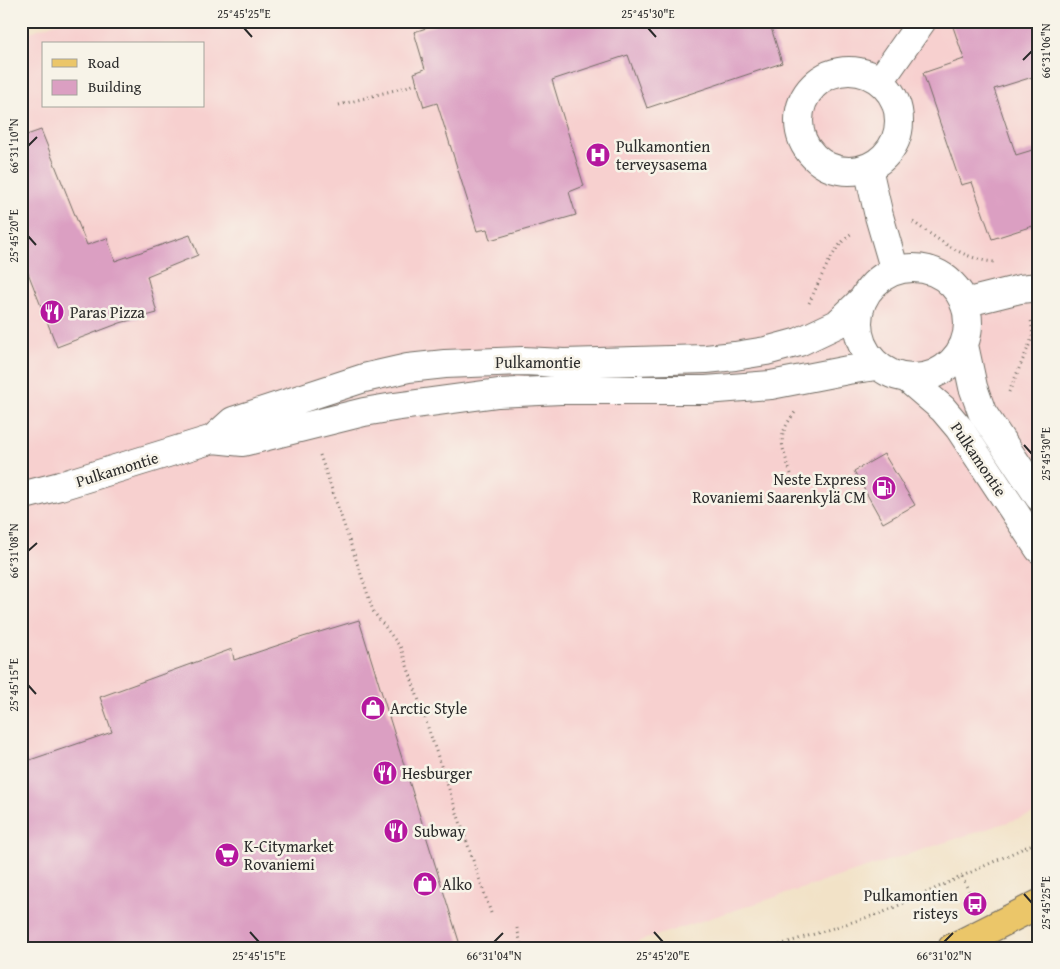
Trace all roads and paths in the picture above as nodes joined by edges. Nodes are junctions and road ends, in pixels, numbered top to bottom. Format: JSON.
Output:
{"nodes":[{"id":1,"x":922,"y":21,"type":"edge"},
{"id":2,"x":880,"y":81,"type":"junction"},
{"id":3,"x":417,"y":84,"type":"dead end"},
{"id":4,"x":339,"y":105,"type":"dead end"},
{"id":5,"x":868,"y":168,"type":"junction"},
{"id":6,"x":906,"y":217,"type":"dead end"},
{"id":7,"x":996,"y":263,"type":"dead end"},
{"id":8,"x":895,"y":270,"type":"junction"},
{"id":9,"x":1039,"y":287,"type":"edge"},
{"id":10,"x":862,"y":300,"type":"junction"},
{"id":11,"x":964,"y":302,"type":"junction"},
{"id":12,"x":1030,"y":315,"type":"dead end"},
{"id":13,"x":964,"y":345,"type":"junction"},
{"id":14,"x":877,"y":366,"type":"junction"},
{"id":15,"x":908,"y":378,"type":"junction"},
{"id":16,"x":1008,"y":394,"type":"dead end"},
{"id":17,"x":800,"y":406,"type":"dead end"},
{"id":18,"x":213,"y":439,"type":"junction"},
{"id":19,"x":320,"y":454,"type":"dead end"},
{"id":20,"x":791,"y":474,"type":"dead end"},
{"id":21,"x":21,"y":496,"type":"edge"},
{"id":22,"x":1039,"y":497,"type":"edge"},
{"id":23,"x":1039,"y":549,"type":"edge"},
{"id":24,"x":1039,"y":842,"type":"edge"},
{"id":25,"x":962,"y":877,"type":"junction"},
{"id":26,"x":975,"y":904,"type":"dead end"},
{"id":27,"x":1039,"y":904,"type":"edge"},
{"id":28,"x":491,"y":913,"type":"dead end"},
{"id":29,"x":517,"y":928,"type":"dead end"},
{"id":30,"x":522,"y":948,"type":"edge"},
{"id":31,"x":770,"y":948,"type":"edge"},
{"id":32,"x":952,"y":948,"type":"edge"}],
"edges":[{"from":1,"to":2,"type":"street"},
{"from":2,"to":5,"type":"street"},
{"from":2,"to":5,"type":"street"},
{"from":3,"to":4,"type":"path"},
{"from":5,"to":8,"type":"street"},
{"from":6,"to":7,"type":"path"},
{"from":8,"to":10,"type":"street"},
{"from":8,"to":11,"type":"street"},
{"from":9,"to":11,"type":"street"},
{"from":10,"to":14,"type":"street"},
{"from":10,"to":18,"type":"street","name":"Pulkamontie"},
{"from":11,"to":13,"type":"street"},
{"from":12,"to":16,"type":"path"},
{"from":13,"to":15,"type":"street"},
{"from":13,"to":22,"type":"street","name":"Pulkamontie"},
{"from":14,"to":15,"type":"street"},
{"from":14,"to":18,"type":"street","name":"Pulkamontie"},
{"from":15,"to":23,"type":"street","name":"Pulkamontie"},
{"from":17,"to":20,"type":"path"},
{"from":18,"to":21,"type":"street","name":"Pulkamontie"},
{"from":19,"to":28,"type":"path"},
{"from":24,"to":25,"type":"path"},
{"from":25,"to":26,"type":"path"},
{"from":25,"to":31,"type":"path"},
{"from":27,"to":32,"type":"main road"},
{"from":29,"to":30,"type":"path"}]}
